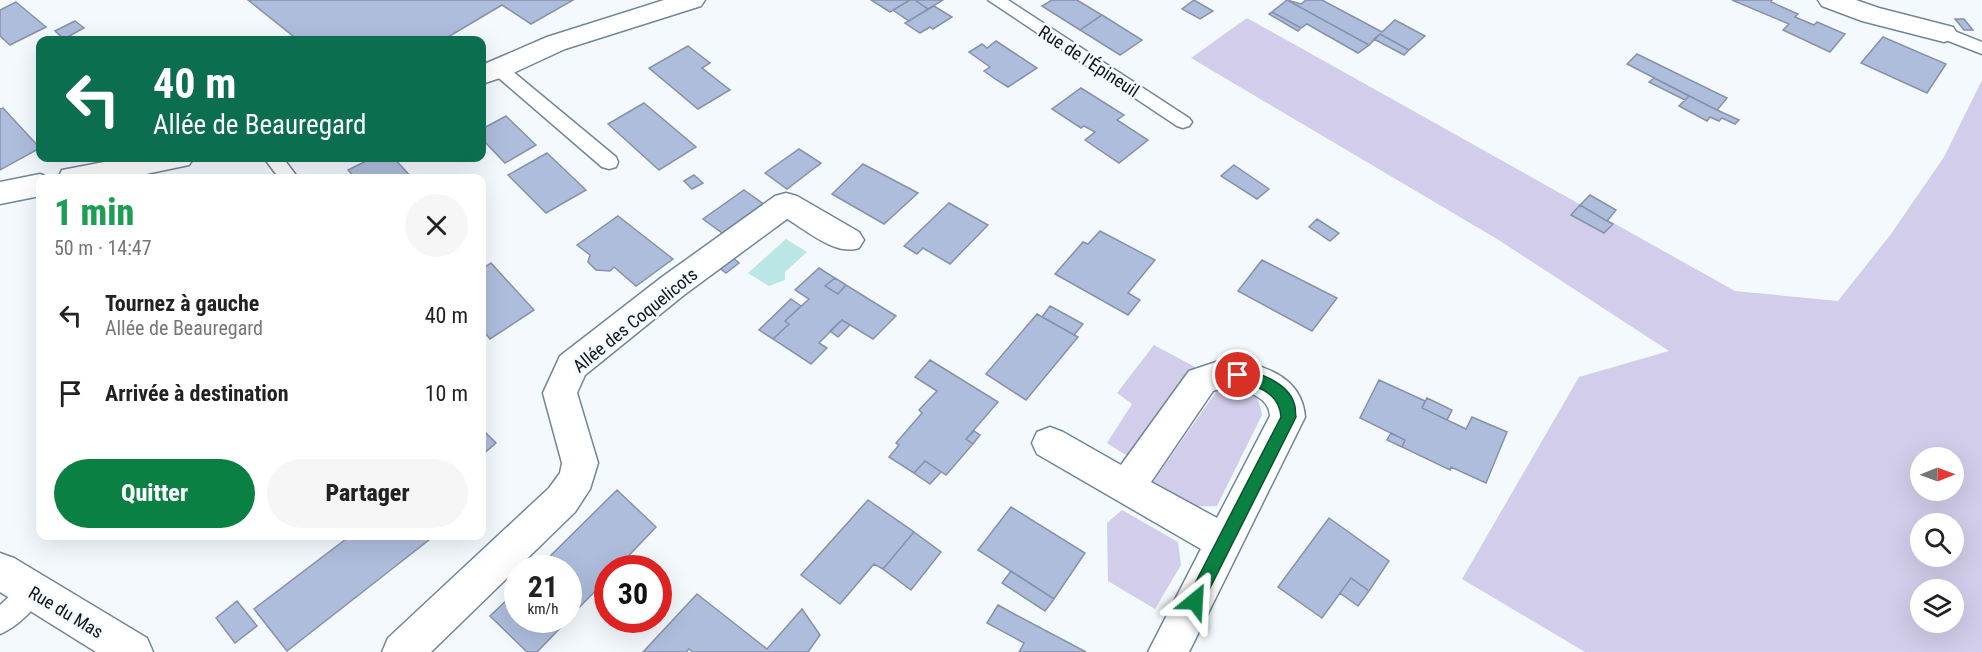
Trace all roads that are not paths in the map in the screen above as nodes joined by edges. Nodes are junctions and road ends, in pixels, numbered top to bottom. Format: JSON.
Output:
{"nodes":[{"id":1,"x":692,"y":0,"type":"edge"},
{"id":2,"x":996,"y":0,"type":"edge"},
{"id":3,"x":1832,"y":0,"type":"edge"},
{"id":4,"x":1944,"y":33,"type":"joint"},
{"id":5,"x":1982,"y":48,"type":"edge"},
{"id":6,"x":490,"y":72,"type":"edge"},
{"id":7,"x":1183,"y":122,"type":"dead end"},
{"id":8,"x":157,"y":162,"type":"edge"},
{"id":9,"x":276,"y":162,"type":"edge"},
{"id":10,"x":609,"y":162,"type":"dead end"},
{"id":11,"x":94,"y":174,"type":"edge"},
{"id":12,"x":286,"y":174,"type":"edge"},
{"id":13,"x":36,"y":186,"type":"edge"},
{"id":14,"x":0,"y":193,"type":"edge"},
{"id":15,"x":848,"y":240,"type":"dead end"},
{"id":16,"x":1050,"y":443,"type":"dead end"},
{"id":17,"x":1127,"y":486,"type":"junction"},
{"id":18,"x":1225,"y":543,"type":"junction"},
{"id":19,"x":0,"y":571,"type":"edge"},
{"id":20,"x":33,"y":591,"type":"junction"},
{"id":21,"x":0,"y":622,"type":"edge"},
{"id":22,"x":133,"y":652,"type":"edge"},
{"id":23,"x":402,"y":652,"type":"edge"},
{"id":24,"x":1168,"y":652,"type":"edge"}],
"edges":[{"from":1,"to":6,"type":"street"},
{"from":2,"to":7,"type":"lane","name":"Rue de l'Épineuil"},
{"from":3,"to":4,"type":"street"},
{"from":4,"to":5,"type":"lane"},
{"from":6,"to":10,"type":"lane"},
{"from":8,"to":11,"type":"street"},
{"from":9,"to":12,"type":"lane"},
{"from":13,"to":14,"type":"street"},
{"from":15,"to":23,"type":"street","name":"Allée des Coquelicots"},
{"from":16,"to":17,"type":"street"},
{"from":17,"to":18,"type":"street"},
{"from":17,"to":18,"type":"street"},
{"from":18,"to":24,"type":"street"},
{"from":19,"to":20,"type":"street","name":"Rue du Mas"},
{"from":20,"to":21,"type":"lane"},
{"from":20,"to":22,"type":"street","name":"Rue du Mas"}]}
